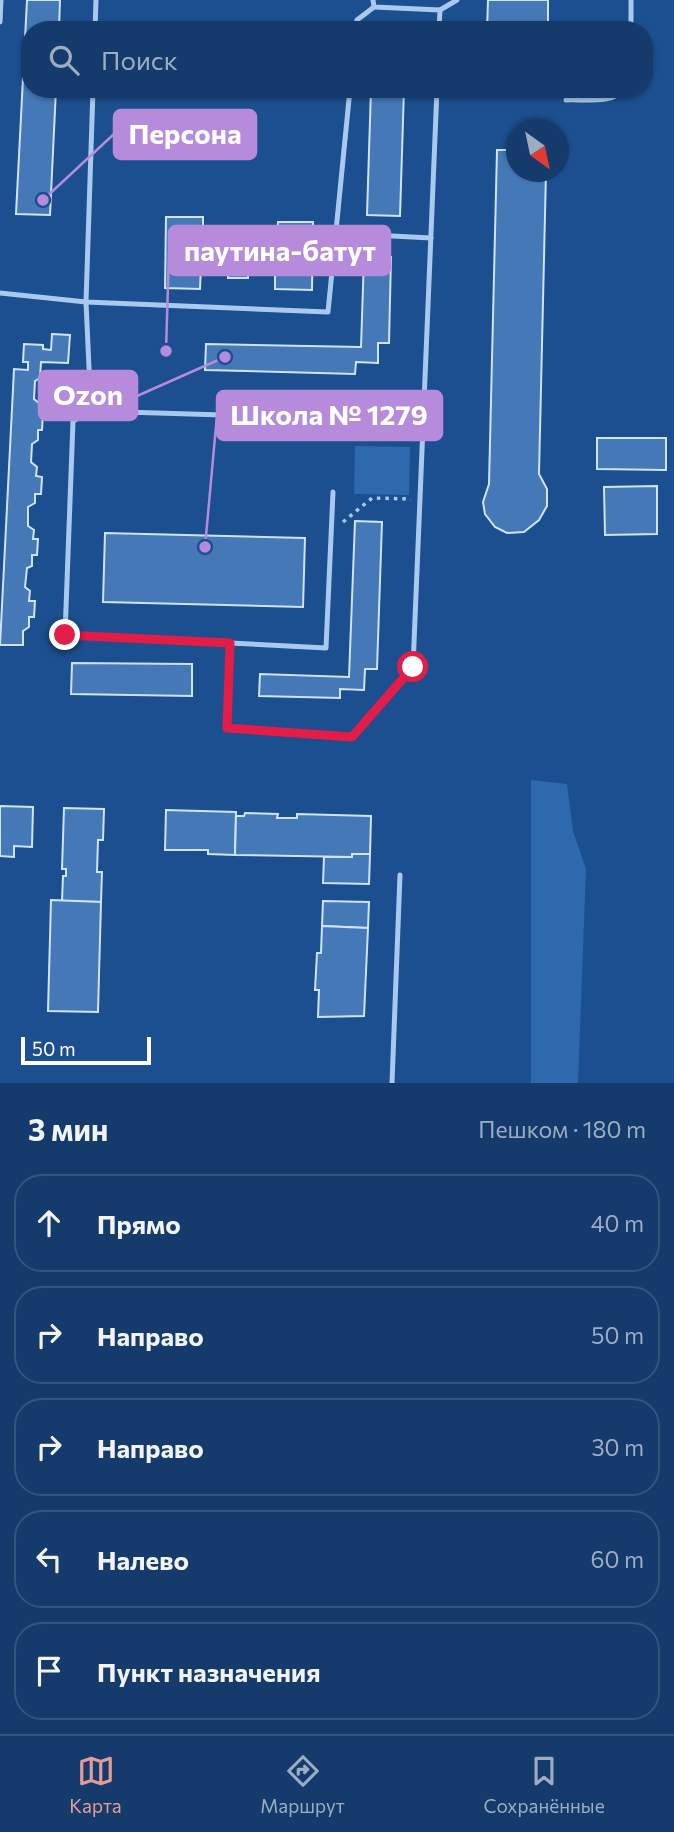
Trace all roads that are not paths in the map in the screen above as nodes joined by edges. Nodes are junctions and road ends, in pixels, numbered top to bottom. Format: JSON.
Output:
{"nodes":[{"id":1,"x":1,"y":0,"type":"edge"},
{"id":2,"x":96,"y":0,"type":"edge"},
{"id":3,"x":457,"y":0,"type":"edge"},
{"id":4,"x":631,"y":0,"type":"edge"},
{"id":5,"x":373,"y":4,"type":"edge"},
{"id":6,"x":440,"y":10,"type":"junction"},
{"id":7,"x":95,"y":21,"type":"edge"},
{"id":8,"x":357,"y":21,"type":"edge"},
{"id":9,"x":439,"y":21,"type":"edge"},
{"id":10,"x":631,"y":21,"type":"edge"},
{"id":11,"x":0,"y":22,"type":"edge"},
{"id":12,"x":93,"y":98,"type":"edge"},
{"id":13,"x":348,"y":98,"type":"edge"},
{"id":14,"x":437,"y":98,"type":"edge"},
{"id":15,"x":615,"y":98,"type":"edge"},
{"id":16,"x":566,"y":100,"type":"dead end"},
{"id":17,"x":334,"y":233,"type":"junction"},
{"id":18,"x":431,"y":238,"type":"junction"},
{"id":19,"x":0,"y":293,"type":"edge"},
{"id":20,"x":86,"y":302,"type":"junction"},
{"id":21,"x":91,"y":411,"type":"junction"},
{"id":22,"x":425,"y":421,"type":"junction"},
{"id":23,"x":333,"y":492,"type":"dead end"},
{"id":24,"x":230,"y":643,"type":"junction"},
{"id":25,"x":400,"y":875,"type":"dead end"},
{"id":26,"x":392,"y":1083,"type":"edge"}],
"edges":[{"from":1,"to":11,"type":"lane"},
{"from":2,"to":7,"type":"lane"},
{"from":3,"to":6,"type":"lane"},
{"from":4,"to":10,"type":"lane"},
{"from":5,"to":6,"type":"lane"},
{"from":5,"to":8,"type":"lane"},
{"from":6,"to":9,"type":"lane"},
{"from":12,"to":20,"type":"lane"},
{"from":13,"to":17,"type":"lane"},
{"from":14,"to":18,"type":"lane"},
{"from":15,"to":16,"type":"lane"},
{"from":17,"to":18,"type":"lane"},
{"from":17,"to":20,"type":"lane"},
{"from":18,"to":22,"type":"lane"},
{"from":19,"to":20,"type":"lane"},
{"from":20,"to":21,"type":"lane"},
{"from":21,"to":22,"type":"lane"},
{"from":21,"to":24,"type":"lane"},
{"from":22,"to":24,"type":"lane"},
{"from":23,"to":24,"type":"lane"},
{"from":25,"to":26,"type":"lane"}]}
